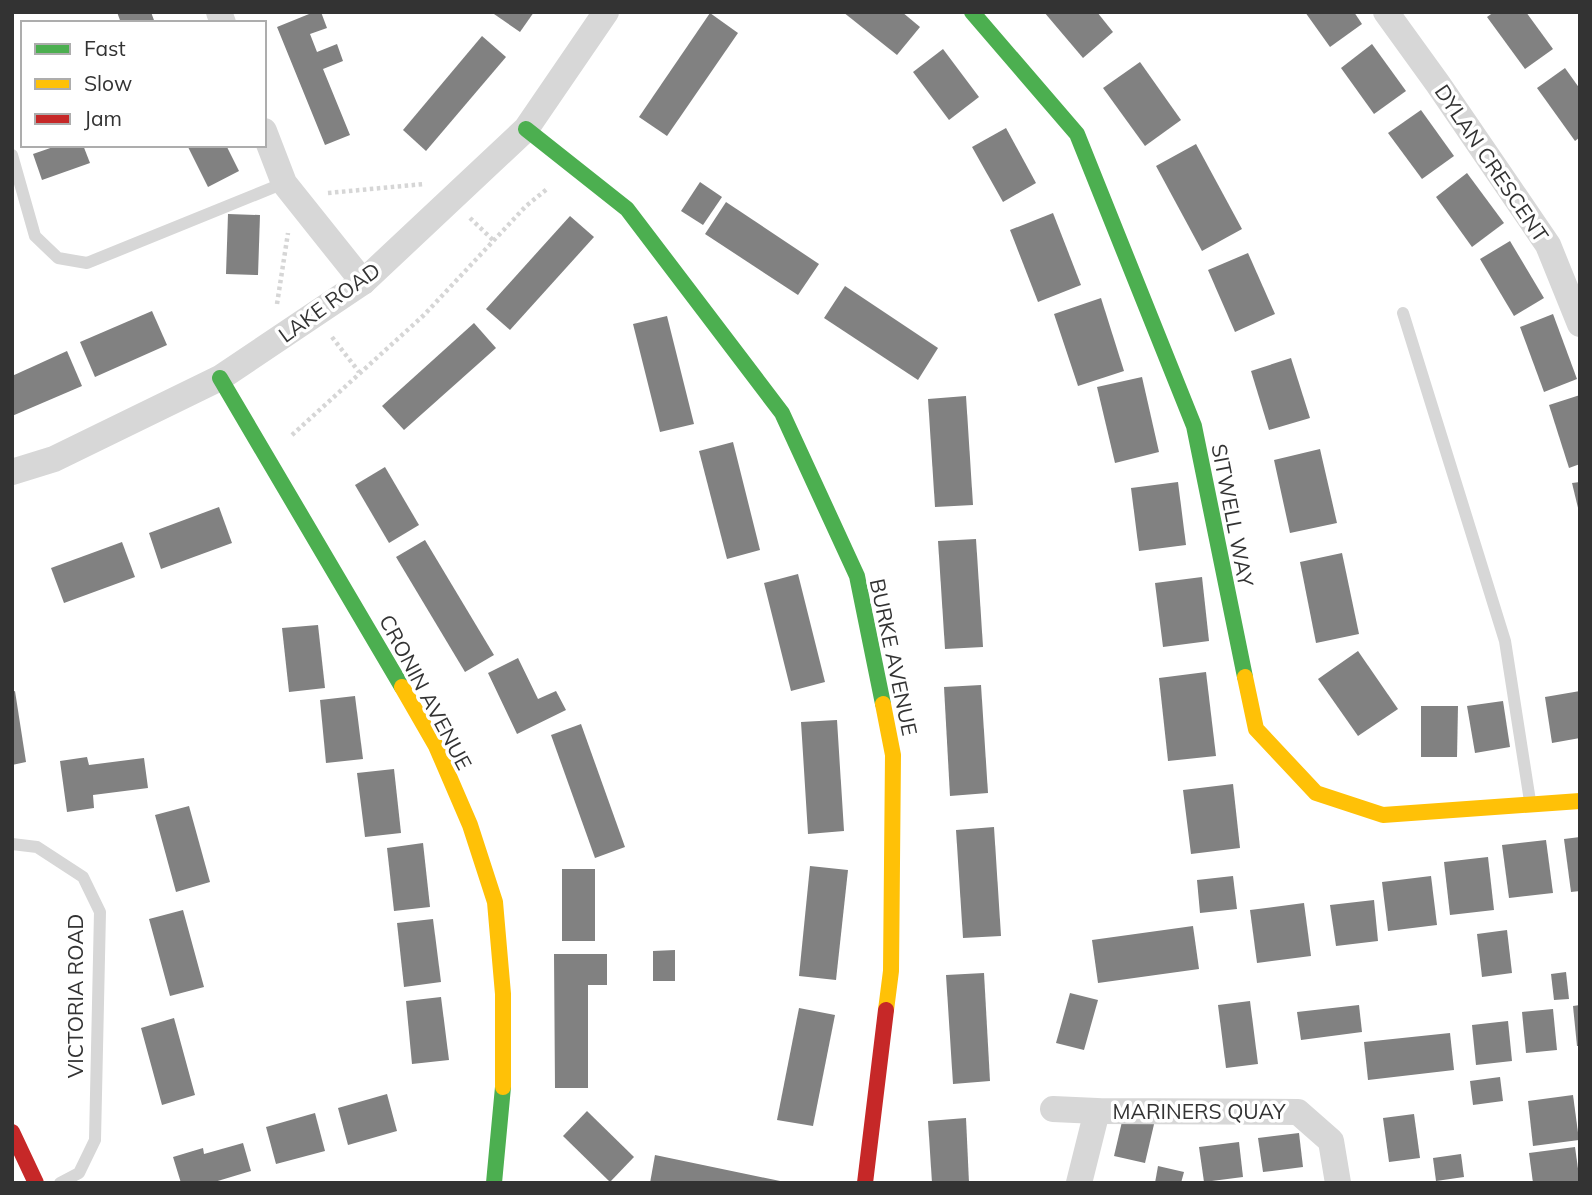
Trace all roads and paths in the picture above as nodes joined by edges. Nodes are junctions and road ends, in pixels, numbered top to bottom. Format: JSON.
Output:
{"nodes":[{"id":1,"x":606,"y":12,"type":"edge"},
{"id":2,"x":972,"y":12,"type":"edge"},
{"id":3,"x":1386,"y":12,"type":"edge"},
{"id":4,"x":526,"y":129,"type":"junction"},
{"id":5,"x":266,"y":136,"type":"edge"},
{"id":6,"x":12,"y":155,"type":"edge"},
{"id":7,"x":568,"y":163,"type":"junction"},
{"id":8,"x":284,"y":183,"type":"junction"},
{"id":9,"x":363,"y":282,"type":"junction"},
{"id":10,"x":1403,"y":313,"type":"dead end"},
{"id":11,"x":315,"y":314,"type":"junction"},
{"id":12,"x":1580,"y":324,"type":"edge"},
{"id":13,"x":359,"y":372,"type":"junction"},
{"id":14,"x":220,"y":378,"type":"junction"},
{"id":15,"x":268,"y":457,"type":"junction"},
{"id":16,"x":12,"y":472,"type":"edge"},
{"id":17,"x":1580,"y":801,"type":"edge"},
{"id":18,"x":1530,"y":804,"type":"junction"},
{"id":19,"x":12,"y":844,"type":"edge"},
{"id":20,"x":1053,"y":1109,"type":"dead end"},
{"id":21,"x":1097,"y":1111,"type":"junction"},
{"id":22,"x":12,"y":1132,"type":"edge"},
{"id":23,"x":36,"y":1183,"type":"edge"},
{"id":24,"x":60,"y":1183,"type":"edge"},
{"id":25,"x":494,"y":1183,"type":"edge"},
{"id":26,"x":865,"y":1183,"type":"edge"},
{"id":27,"x":1079,"y":1183,"type":"edge"},
{"id":28,"x":1338,"y":1183,"type":"edge"}],
"edges":[{"from":1,"to":4,"type":"street","name":"LAKE ROAD"},
{"from":2,"to":18,"type":"street","name":"SITWELL WAY"},
{"from":3,"to":12,"type":"street","name":"DYLAN CRESCENT"},
{"from":4,"to":7,"type":"street","name":"BURKE AVENUE"},
{"from":4,"to":9,"type":"street","name":"LAKE ROAD"},
{"from":5,"to":8,"type":"street"},
{"from":6,"to":8,"type":"lane"},
{"from":7,"to":13,"type":"path"},
{"from":7,"to":26,"type":"street","name":"BURKE AVENUE"},
{"from":8,"to":9,"type":"street"},
{"from":9,"to":11,"type":"street","name":"LAKE ROAD"},
{"from":10,"to":18,"type":"lane"},
{"from":11,"to":13,"type":"path"},
{"from":11,"to":14,"type":"street","name":"LAKE ROAD"},
{"from":13,"to":15,"type":"path"},
{"from":14,"to":15,"type":"street","name":"CRONIN AVENUE"},
{"from":14,"to":16,"type":"street","name":"LAKE ROAD"},
{"from":15,"to":25,"type":"street","name":"CRONIN AVENUE"},
{"from":17,"to":18,"type":"street","name":"SITWELL WAY"},
{"from":19,"to":24,"type":"lane","name":"VICTORIA ROAD"},
{"from":20,"to":21,"type":"street","name":"MARINERS QUAY"},
{"from":21,"to":27,"type":"street","name":"MARINERS QUAY"},
{"from":21,"to":28,"type":"street","name":"MARINERS QUAY"},
{"from":22,"to":23,"type":"street"}]}
